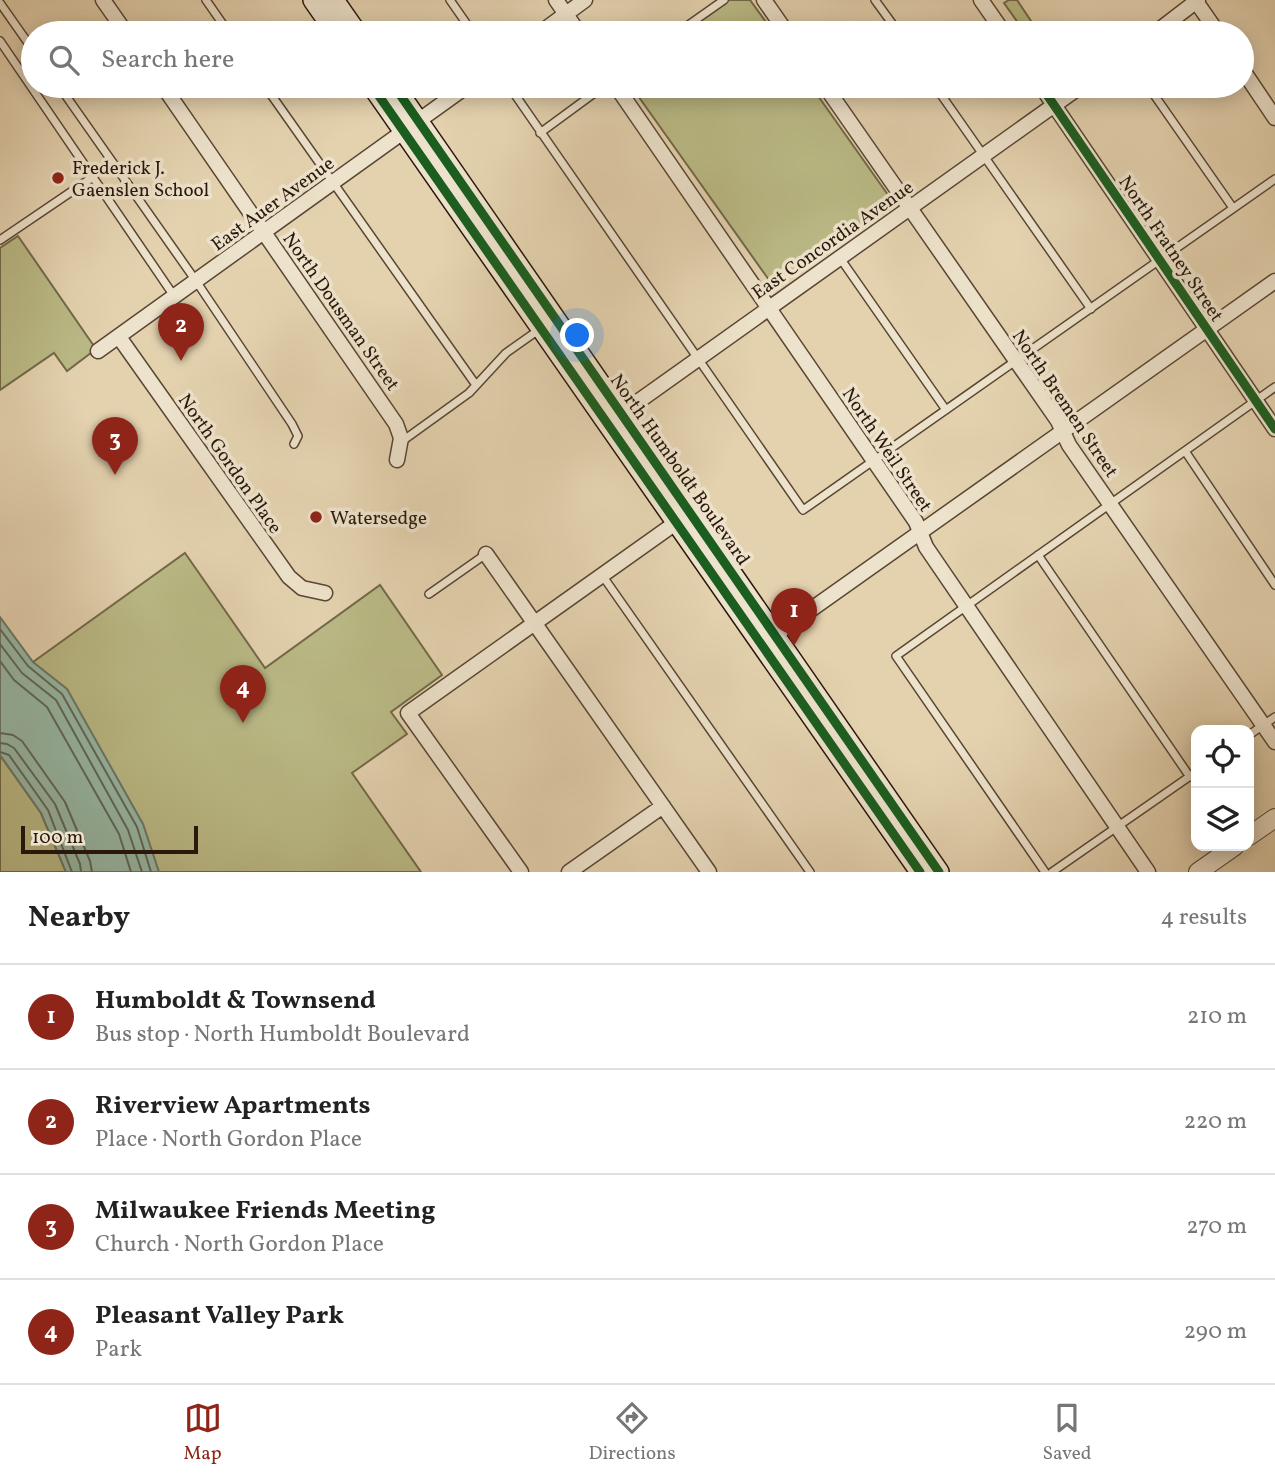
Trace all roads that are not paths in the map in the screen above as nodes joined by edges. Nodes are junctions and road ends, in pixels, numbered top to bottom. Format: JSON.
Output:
{"nodes":[{"id":1,"x":103,"y":0,"type":"edge"},
{"id":2,"x":206,"y":0,"type":"edge"},
{"id":3,"x":313,"y":0,"type":"edge"},
{"id":4,"x":334,"y":0,"type":"edge"},
{"id":5,"x":450,"y":0,"type":"edge"},
{"id":6,"x":556,"y":0,"type":"edge"},
{"id":7,"x":585,"y":0,"type":"edge"},
{"id":8,"x":724,"y":0,"type":"edge"},
{"id":9,"x":764,"y":0,"type":"edge"},
{"id":10,"x":875,"y":0,"type":"edge"},
{"id":11,"x":981,"y":0,"type":"edge"},
{"id":12,"x":1197,"y":1,"type":"edge"},
{"id":13,"x":0,"y":3,"type":"edge"},
{"id":14,"x":566,"y":14,"type":"junction"},
{"id":15,"x":118,"y":21,"type":"edge"},
{"id":16,"x":221,"y":21,"type":"edge"},
{"id":17,"x":328,"y":21,"type":"edge"},
{"id":18,"x":349,"y":21,"type":"edge"},
{"id":19,"x":465,"y":21,"type":"edge"},
{"id":20,"x":556,"y":21,"type":"edge"},
{"id":21,"x":571,"y":21,"type":"edge"},
{"id":22,"x":694,"y":21,"type":"edge"},
{"id":23,"x":779,"y":21,"type":"edge"},
{"id":24,"x":890,"y":21,"type":"edge"},
{"id":25,"x":996,"y":21,"type":"edge"},
{"id":26,"x":1171,"y":21,"type":"edge"},
{"id":27,"x":1210,"y":21,"type":"edge"},
{"id":28,"x":21,"y":33,"type":"edge"},
{"id":29,"x":0,"y":41,"type":"edge"},
{"id":30,"x":21,"y":72,"type":"edge"},
{"id":31,"x":1254,"y":87,"type":"edge"},
{"id":32,"x":39,"y":98,"type":"edge"},
{"id":33,"x":66,"y":98,"type":"edge"},
{"id":34,"x":171,"y":98,"type":"edge"},
{"id":35,"x":273,"y":98,"type":"edge"},
{"id":36,"x":384,"y":98,"type":"edge"},
{"id":37,"x":399,"y":98,"type":"edge"},
{"id":38,"x":450,"y":98,"type":"edge"},
{"id":39,"x":517,"y":98,"type":"edge"},
{"id":40,"x":588,"y":98,"type":"edge"},
{"id":41,"x":624,"y":98,"type":"edge"},
{"id":42,"x":834,"y":98,"type":"edge"},
{"id":43,"x":944,"y":98,"type":"edge"},
{"id":44,"x":1049,"y":98,"type":"edge"},
{"id":45,"x":1064,"y":98,"type":"edge"},
{"id":46,"x":1156,"y":98,"type":"edge"},
{"id":47,"x":1054,"y":105,"type":"junction"},
{"id":48,"x":1275,"y":118,"type":"edge"},
{"id":49,"x":411,"y":126,"type":"junction"},
{"id":50,"x":541,"y":133,"type":"junction"},
{"id":51,"x":984,"y":155,"type":"junction"},
{"id":52,"x":93,"y":177,"type":"junction"},
{"id":53,"x":1275,"y":178,"type":"edge"},
{"id":54,"x":333,"y":184,"type":"junction"},
{"id":55,"x":911,"y":207,"type":"junction"},
{"id":56,"x":1233,"y":208,"type":"junction"},
{"id":57,"x":264,"y":232,"type":"junction"},
{"id":58,"x":0,"y":240,"type":"edge"},
{"id":59,"x":840,"y":257,"type":"junction"},
{"id":60,"x":1160,"y":260,"type":"junction"},
{"id":61,"x":196,"y":281,"type":"junction"},
{"id":62,"x":1275,"y":281,"type":"edge"},
{"id":63,"x":174,"y":296,"type":"junction"},
{"id":64,"x":770,"y":307,"type":"junction"},
{"id":65,"x":1091,"y":309,"type":"junction"},
{"id":66,"x":540,"y":329,"type":"junction"},
{"id":67,"x":1207,"y":329,"type":"junction"},
{"id":68,"x":119,"y":337,"type":"junction"},
{"id":69,"x":99,"y":351,"type":"dead end"},
{"id":70,"x":697,"y":359,"type":"junction"},
{"id":71,"x":1016,"y":361,"type":"junction"},
{"id":72,"x":476,"y":386,"type":"junction"},
{"id":73,"x":1275,"y":387,"type":"edge"},
{"id":74,"x":1255,"y":401,"type":"junction"},
{"id":75,"x":946,"y":410,"type":"junction"},
{"id":76,"x":614,"y":418,"type":"junction"},
{"id":77,"x":1275,"y":429,"type":"edge"},
{"id":78,"x":1063,"y":431,"type":"junction"},
{"id":79,"x":401,"y":442,"type":"junction"},
{"id":80,"x":294,"y":444,"type":"dead end"},
{"id":81,"x":1185,"y":451,"type":"junction"},
{"id":82,"x":397,"y":460,"type":"dead end"},
{"id":83,"x":873,"y":461,"type":"junction"},
{"id":84,"x":1111,"y":504,"type":"junction"},
{"id":85,"x":683,"y":518,"type":"junction"},
{"id":86,"x":920,"y":534,"type":"junction"},
{"id":87,"x":486,"y":554,"type":"joint"},
{"id":88,"x":1038,"y":555,"type":"junction"},
{"id":89,"x":602,"y":575,"type":"junction"},
{"id":90,"x":1275,"y":585,"type":"edge"},
{"id":91,"x":325,"y":593,"type":"dead end"},
{"id":92,"x":429,"y":594,"type":"dead end"},
{"id":93,"x":967,"y":606,"type":"junction"},
{"id":94,"x":534,"y":623,"type":"junction"},
{"id":95,"x":768,"y":640,"type":"junction"},
{"id":96,"x":1269,"y":721,"type":"edge"},
{"id":97,"x":1254,"y":732,"type":"edge"},
{"id":98,"x":1275,"y":742,"type":"edge"},
{"id":99,"x":1191,"y":772,"type":"edge"},
{"id":100,"x":1191,"y":776,"type":"edge"},
{"id":101,"x":663,"y":806,"type":"junction"},
{"id":102,"x":1275,"y":818,"type":"edge"},
{"id":103,"x":1118,"y":828,"type":"junction"},
{"id":104,"x":1254,"y":833,"type":"edge"},
{"id":105,"x":1228,"y":851,"type":"edge"},
{"id":106,"x":522,"y":872,"type":"edge"},
{"id":107,"x":569,"y":872,"type":"edge"},
{"id":108,"x":709,"y":872,"type":"edge"},
{"id":109,"x":810,"y":872,"type":"edge"},
{"id":110,"x":920,"y":872,"type":"edge"},
{"id":111,"x":939,"y":872,"type":"edge"},
{"id":112,"x":1045,"y":872,"type":"edge"},
{"id":113,"x":1052,"y":872,"type":"edge"},
{"id":114,"x":1148,"y":872,"type":"edge"},
{"id":115,"x":1198,"y":872,"type":"edge"}],
"edges":[{"from":1,"to":15,"type":"street"},
{"from":2,"to":16,"type":"lane"},
{"from":3,"to":17,"type":"main road"},
{"from":4,"to":18,"type":"main road"},
{"from":5,"to":19,"type":"lane"},
{"from":6,"to":14,"type":"street"},
{"from":7,"to":14,"type":"street"},
{"from":8,"to":22,"type":"lane"},
{"from":9,"to":23,"type":"street"},
{"from":10,"to":24,"type":"lane"},
{"from":11,"to":25,"type":"street"},
{"from":12,"to":26,"type":"street"},
{"from":12,"to":27,"type":"street"},
{"from":13,"to":28,"type":"lane"},
{"from":14,"to":20,"type":"street"},
{"from":14,"to":21,"type":"street"},
{"from":29,"to":30,"type":"lane"},
{"from":31,"to":48,"type":"street"},
{"from":32,"to":52,"type":"lane"},
{"from":33,"to":61,"type":"lane"},
{"from":34,"to":57,"type":"street","name":"North Dousman Street"},
{"from":35,"to":54,"type":"lane"},
{"from":36,"to":49,"type":"main road","name":"North Humboldt Boulevard"},
{"from":37,"to":49,"type":"main road","name":"North Humboldt Boulevard"},
{"from":38,"to":49,"type":"street","name":"East Auer Avenue"},
{"from":39,"to":50,"type":"lane"},
{"from":40,"to":50,"type":"lane"},
{"from":41,"to":64,"type":"street","name":"North Weil Street"},
{"from":42,"to":55,"type":"street","name":"North Bremen Street"},
{"from":43,"to":51,"type":"lane"},
{"from":44,"to":47,"type":"street","name":"North Fratney Street"},
{"from":45,"to":47,"type":"street","name":"East Concordia Avenue"},
{"from":46,"to":56,"type":"lane"},
{"from":47,"to":51,"type":"street","name":"East Concordia Avenue"},
{"from":47,"to":60,"type":"street","name":"North Fratney Street"},
{"from":49,"to":54,"type":"street","name":"East Auer Avenue"},
{"from":49,"to":66,"type":"main road","name":"North Humboldt Boulevard"},
{"from":49,"to":76,"type":"main road","name":"North Humboldt Boulevard"},
{"from":50,"to":70,"type":"lane"},
{"from":51,"to":55,"type":"street","name":"East Concordia Avenue"},
{"from":51,"to":65,"type":"lane"},
{"from":52,"to":58,"type":"lane"},
{"from":52,"to":63,"type":"lane"},
{"from":53,"to":56,"type":"lane"},
{"from":54,"to":57,"type":"street","name":"East Auer Avenue"},
{"from":54,"to":72,"type":"lane"},
{"from":55,"to":59,"type":"street","name":"East Concordia Avenue"},
{"from":55,"to":71,"type":"street","name":"North Bremen Street"},
{"from":56,"to":60,"type":"lane"},
{"from":57,"to":61,"type":"street","name":"East Auer Avenue"},
{"from":57,"to":79,"type":"street","name":"North Dousman Street"},
{"from":59,"to":64,"type":"street","name":"East Concordia Avenue"},
{"from":59,"to":75,"type":"lane"},
{"from":60,"to":65,"type":"lane"},
{"from":60,"to":67,"type":"street","name":"North Fratney Street"},
{"from":61,"to":63,"type":"street","name":"East Auer Avenue"},
{"from":61,"to":80,"type":"lane"},
{"from":62,"to":67,"type":"street"},
{"from":63,"to":68,"type":"street","name":"East Auer Avenue"},
{"from":64,"to":70,"type":"street","name":"East Concordia Avenue"},
{"from":64,"to":83,"type":"street","name":"North Weil Street"},
{"from":65,"to":71,"type":"lane"},
{"from":66,"to":72,"type":"lane"},
{"from":66,"to":76,"type":"main road","name":"North Humboldt Boulevard"},
{"from":67,"to":74,"type":"street","name":"North Fratney Street"},
{"from":67,"to":78,"type":"street"},
{"from":68,"to":69,"type":"street","name":"East Auer Avenue"},
{"from":68,"to":91,"type":"street","name":"North Gordon Place"},
{"from":70,"to":76,"type":"street","name":"East Concordia Avenue"},
{"from":70,"to":83,"type":"lane"},
{"from":71,"to":75,"type":"lane"},
{"from":71,"to":78,"type":"street","name":"North Bremen Street"},
{"from":72,"to":79,"type":"lane"},
{"from":73,"to":74,"type":"lane"},
{"from":74,"to":77,"type":"street","name":"North Fratney Street"},
{"from":74,"to":81,"type":"lane"},
{"from":75,"to":83,"type":"lane"},
{"from":76,"to":85,"type":"main road","name":"North Humboldt Boulevard"},
{"from":78,"to":84,"type":"street","name":"North Bremen Street"},
{"from":78,"to":86,"type":"street"},
{"from":79,"to":82,"type":"street"},
{"from":81,"to":84,"type":"lane"},
{"from":81,"to":90,"type":"lane"},
{"from":83,"to":86,"type":"street","name":"North Weil Street"},
{"from":84,"to":88,"type":"lane"},
{"from":84,"to":96,"type":"street","name":"North Bremen Street"},
{"from":85,"to":89,"type":"street"},
{"from":85,"to":95,"type":"main road","name":"North Humboldt Boulevard"},
{"from":86,"to":93,"type":"street","name":"North Weil Street"},
{"from":86,"to":95,"type":"street"},
{"from":87,"to":92,"type":"lane"},
{"from":87,"to":94,"type":"street"},
{"from":88,"to":93,"type":"lane"},
{"from":88,"to":99,"type":"lane"},
{"from":89,"to":94,"type":"street"},
{"from":89,"to":109,"type":"lane"},
{"from":93,"to":103,"type":"street","name":"North Weil Street"},
{"from":93,"to":112,"type":"lane"},
{"from":94,"to":101,"type":"street"},
{"from":94,"to":106,"type":"street"},
{"from":95,"to":110,"type":"main road","name":"North Humboldt Boulevard"},
{"from":95,"to":111,"type":"main road","name":"North Humboldt Boulevard"},
{"from":96,"to":97,"type":"lane"},
{"from":96,"to":98,"type":"street","name":"North Bremen Street"},
{"from":100,"to":103,"type":"lane"},
{"from":101,"to":107,"type":"street"},
{"from":101,"to":108,"type":"street"},
{"from":102,"to":104,"type":"street"},
{"from":103,"to":113,"type":"lane"},
{"from":103,"to":114,"type":"street","name":"North Weil Street"},
{"from":105,"to":115,"type":"street"}]}
